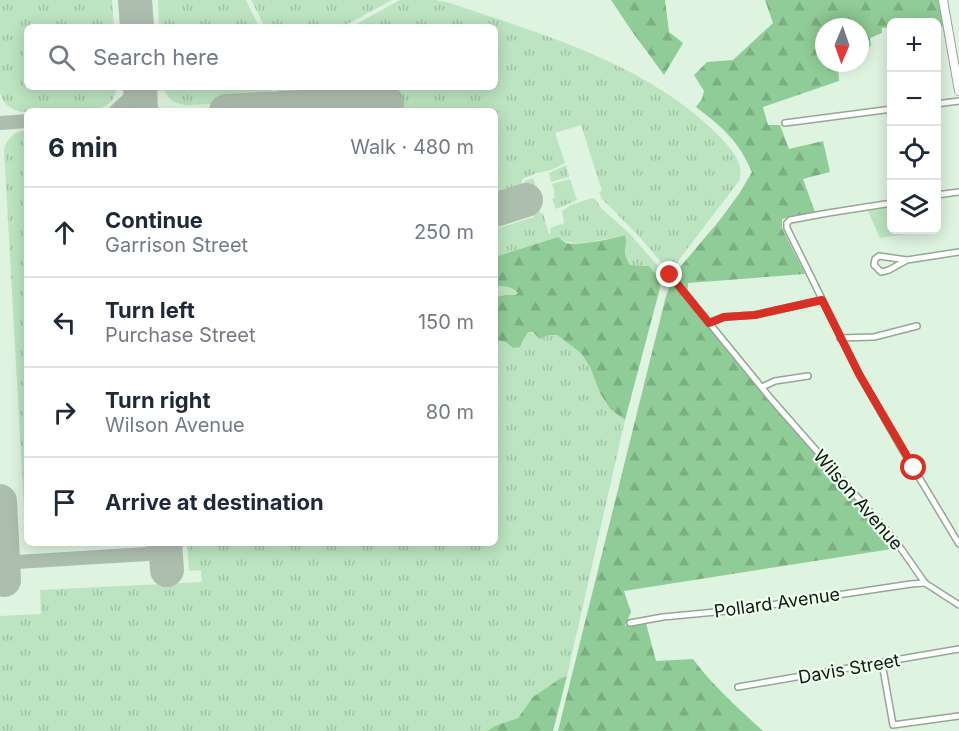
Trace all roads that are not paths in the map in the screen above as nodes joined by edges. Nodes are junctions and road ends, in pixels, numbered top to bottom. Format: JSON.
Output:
{"nodes":[{"id":1,"x":944,"y":0,"type":"edge"},
{"id":2,"x":959,"y":91,"type":"edge"},
{"id":3,"x":959,"y":101,"type":"edge"},
{"id":4,"x":941,"y":103,"type":"edge"},
{"id":5,"x":887,"y":110,"type":"edge"},
{"id":6,"x":785,"y":123,"type":"dead end"},
{"id":7,"x":959,"y":192,"type":"edge"},
{"id":8,"x":941,"y":194,"type":"edge"},
{"id":9,"x":887,"y":204,"type":"edge"},
{"id":10,"x":959,"y":252,"type":"edge"},
{"id":11,"x":907,"y":260,"type":"junction"},
{"id":12,"x":670,"y":275,"type":"dead end"},
{"id":13,"x":822,"y":300,"type":"junction"},
{"id":14,"x":709,"y":323,"type":"junction"},
{"id":15,"x":917,"y":326,"type":"dead end"},
{"id":16,"x":840,"y":338,"type":"junction"},
{"id":17,"x":808,"y":376,"type":"dead end"},
{"id":18,"x":762,"y":387,"type":"junction"},
{"id":19,"x":959,"y":544,"type":"edge"},
{"id":20,"x":925,"y":583,"type":"junction"},
{"id":21,"x":959,"y":605,"type":"edge"},
{"id":22,"x":630,"y":623,"type":"dead end"},
{"id":23,"x":959,"y":649,"type":"edge"},
{"id":24,"x":882,"y":663,"type":"junction"},
{"id":25,"x":738,"y":687,"type":"dead end"},
{"id":26,"x":959,"y":716,"type":"edge"}],
"edges":[{"from":1,"to":2,"type":"main road"},
{"from":3,"to":4,"type":"street"},
{"from":5,"to":6,"type":"street"},
{"from":7,"to":8,"type":"street"},
{"from":9,"to":13,"type":"street"},
{"from":10,"to":11,"type":"street"},
{"from":11,"to":11,"type":"street"},
{"from":12,"to":14,"type":"street","name":"Wilson Avenue"},
{"from":13,"to":14,"type":"street"},
{"from":13,"to":16,"type":"street"},
{"from":14,"to":18,"type":"street","name":"Wilson Avenue"},
{"from":15,"to":16,"type":"street"},
{"from":16,"to":19,"type":"street"},
{"from":17,"to":18,"type":"street"},
{"from":18,"to":20,"type":"street","name":"Wilson Avenue"},
{"from":20,"to":21,"type":"street","name":"Wilson Avenue"},
{"from":20,"to":22,"type":"street","name":"Pollard Avenue"},
{"from":23,"to":24,"type":"street","name":"Davis Street"},
{"from":24,"to":25,"type":"street","name":"Davis Street"},
{"from":24,"to":26,"type":"street"}]}
